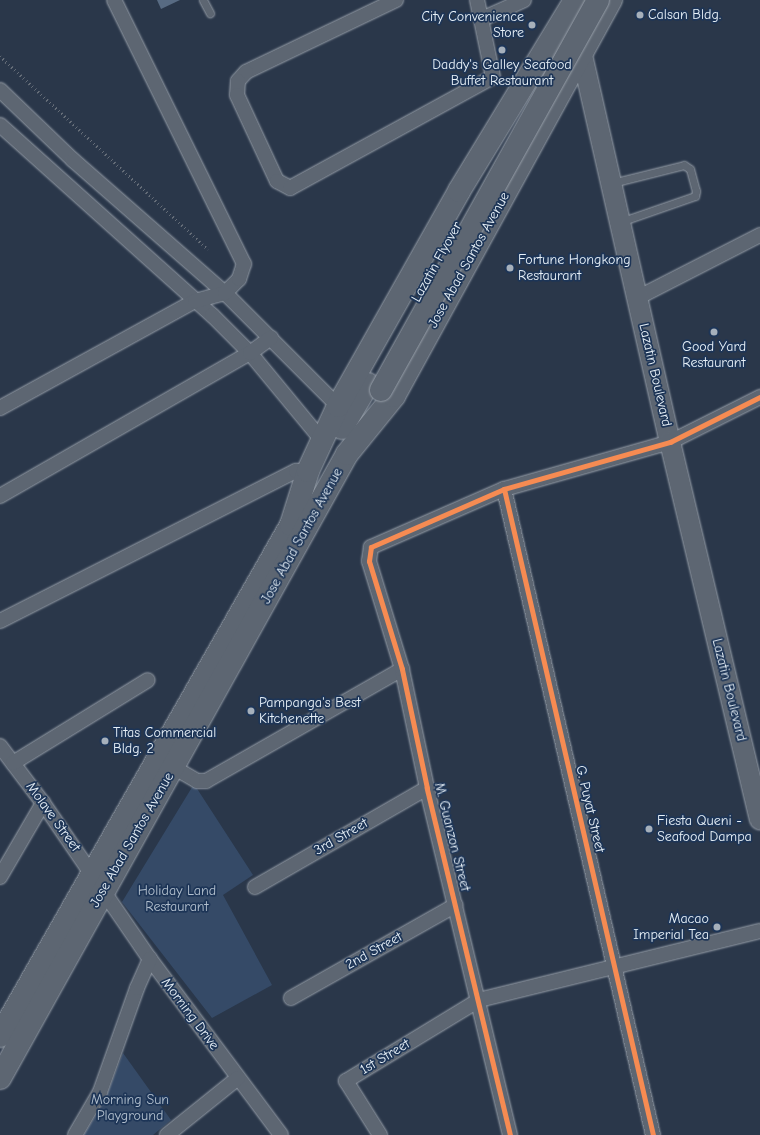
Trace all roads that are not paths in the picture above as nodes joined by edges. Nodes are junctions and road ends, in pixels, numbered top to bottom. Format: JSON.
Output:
{"nodes":[{"id":1,"x":114,"y":0,"type":"edge"},
{"id":2,"x":203,"y":0,"type":"edge"},
{"id":3,"x":396,"y":0,"type":"edge"},
{"id":4,"x":477,"y":0,"type":"edge"},
{"id":5,"x":524,"y":0,"type":"edge"},
{"id":6,"x":604,"y":4,"type":"edge"},
{"id":7,"x":572,"y":9,"type":"edge"},
{"id":8,"x":210,"y":13,"type":"dead end"},
{"id":9,"x":482,"y":18,"type":"junction"},
{"id":10,"x":582,"y":52,"type":"junction"},
{"id":11,"x":0,"y":90,"type":"edge"},
{"id":12,"x":0,"y":125,"type":"edge"},
{"id":13,"x":612,"y":184,"type":"junction"},
{"id":14,"x":620,"y":222,"type":"junction"},
{"id":15,"x":760,"y":235,"type":"edge"},
{"id":16,"x":225,"y":293,"type":"junction"},
{"id":17,"x":637,"y":298,"type":"junction"},
{"id":18,"x":195,"y":301,"type":"junction"},
{"id":19,"x":271,"y":338,"type":"junction"},
{"id":20,"x":250,"y":354,"type":"junction"},
{"id":21,"x":375,"y":387,"type":"junction"},
{"id":22,"x":760,"y":397,"type":"edge"},
{"id":23,"x":338,"y":406,"type":"junction"},
{"id":24,"x":0,"y":408,"type":"edge"},
{"id":25,"x":321,"y":439,"type":"junction"},
{"id":26,"x":670,"y":442,"type":"junction"},
{"id":27,"x":347,"y":454,"type":"junction"},
{"id":28,"x":308,"y":471,"type":"junction"},
{"id":29,"x":504,"y":488,"type":"junction"},
{"id":30,"x":0,"y":496,"type":"edge"},
{"id":31,"x":291,"y":525,"type":"junction"},
{"id":32,"x":0,"y":621,"type":"edge"},
{"id":33,"x":402,"y":669,"type":"junction"},
{"id":34,"x":148,"y":680,"type":"dead end"},
{"id":35,"x":0,"y":746,"type":"edge"},
{"id":36,"x":165,"y":762,"type":"junction"},
{"id":37,"x":13,"y":763,"type":"junction"},
{"id":38,"x":427,"y":788,"type":"junction"},
{"id":39,"x":43,"y":803,"type":"junction"},
{"id":40,"x":760,"y":819,"type":"edge"},
{"id":41,"x":0,"y":876,"type":"edge"},
{"id":42,"x":97,"y":882,"type":"junction"},
{"id":43,"x":255,"y":887,"type":"dead end"},
{"id":44,"x":456,"y":905,"type":"junction"},
{"id":45,"x":760,"y":931,"type":"edge"},
{"id":46,"x":150,"y":959,"type":"junction"},
{"id":47,"x":613,"y":967,"type":"junction"},
{"id":48,"x":291,"y":998,"type":"dead end"},
{"id":49,"x":479,"y":1000,"type":"junction"},
{"id":50,"x":0,"y":1036,"type":"edge"},
{"id":51,"x":0,"y":1078,"type":"edge"},
{"id":52,"x":238,"y":1078,"type":"junction"},
{"id":53,"x":75,"y":1135,"type":"edge"},
{"id":54,"x":167,"y":1135,"type":"edge"},
{"id":55,"x":281,"y":1135,"type":"edge"},
{"id":56,"x":380,"y":1135,"type":"edge"},
{"id":57,"x":510,"y":1135,"type":"edge"},
{"id":58,"x":653,"y":1135,"type":"edge"}],
"edges":[{"from":1,"to":16,"type":"street"},
{"from":2,"to":8,"type":"lane"},
{"from":3,"to":9,"type":"street"},
{"from":4,"to":9,"type":"street"},
{"from":5,"to":9,"type":"street"},
{"from":6,"to":7,"type":"highway"},
{"from":6,"to":10,"type":"highway","name":"Jose Abad Santos Avenue"},
{"from":6,"to":21,"type":"highway","name":"Lazatin Flyover","bridge":true},
{"from":7,"to":10,"type":"main road","name":"Lazatin Boulevard"},
{"from":7,"to":21,"type":"highway","name":"Lazatin Flyover"},
{"from":7,"to":23,"type":"highway","name":"Jose Abad Santos Avenue"},
{"from":10,"to":13,"type":"main road","name":"Lazatin Boulevard"},
{"from":10,"to":27,"type":"highway","name":"Jose Abad Santos Avenue"},
{"from":11,"to":16,"type":"street"},
{"from":12,"to":18,"type":"street"},
{"from":13,"to":14,"type":"main road","name":"Lazatin Boulevard"},
{"from":13,"to":14,"type":"lane"},
{"from":14,"to":17,"type":"main road","name":"Lazatin Boulevard"},
{"from":15,"to":17,"type":"street"},
{"from":16,"to":18,"type":"street"},
{"from":16,"to":19,"type":"street"},
{"from":17,"to":26,"type":"main road","name":"Lazatin Boulevard"},
{"from":18,"to":20,"type":"street"},
{"from":18,"to":24,"type":"street"},
{"from":19,"to":20,"type":"street"},
{"from":19,"to":23,"type":"street"},
{"from":20,"to":25,"type":"street"},
{"from":20,"to":30,"type":"street"},
{"from":21,"to":27,"type":"highway","name":"Lazatin Flyover"},
{"from":21,"to":31,"type":"highway","name":"Lazatin Flyover"},
{"from":22,"to":26,"type":"street"},
{"from":23,"to":25,"type":"highway","name":"Jose Abad Santos Avenue"},
{"from":25,"to":28,"type":"highway","name":"Jose Abad Santos Avenue"},
{"from":26,"to":29,"type":"street"},
{"from":26,"to":40,"type":"main road","name":"Lazatin Boulevard"},
{"from":27,"to":36,"type":"highway","name":"Jose Abad Santos Avenue"},
{"from":28,"to":31,"type":"highway","name":"Jose Abad Santos Avenue"},
{"from":28,"to":32,"type":"street"},
{"from":29,"to":33,"type":"street","name":"M. Guanzon Street"},
{"from":29,"to":47,"type":"street","name":"G. Puyat Street"},
{"from":31,"to":36,"type":"highway","name":"Jose Abad Santos Avenue"},
{"from":33,"to":36,"type":"street"},
{"from":33,"to":38,"type":"street","name":"M. Guanzon Street"},
{"from":34,"to":37,"type":"street"},
{"from":35,"to":37,"type":"street","name":"Molave Street"},
{"from":36,"to":42,"type":"highway","name":"Jose Abad Santos Avenue"},
{"from":37,"to":39,"type":"street","name":"Molave Street"},
{"from":38,"to":43,"type":"street","name":"3rd Street"},
{"from":38,"to":44,"type":"street","name":"M. Guanzon Street"},
{"from":39,"to":41,"type":"street"},
{"from":39,"to":42,"type":"street","name":"Molave Street"},
{"from":42,"to":46,"type":"street","name":"Morning Drive"},
{"from":42,"to":50,"type":"highway","name":"Jose Abad Santos Avenue"},
{"from":42,"to":51,"type":"highway","name":"Jose Abad Santos Avenue"},
{"from":44,"to":48,"type":"street","name":"2nd Street"},
{"from":44,"to":49,"type":"street","name":"M. Guanzon Street"},
{"from":45,"to":47,"type":"street"},
{"from":46,"to":52,"type":"street","name":"Morning Drive"},
{"from":46,"to":53,"type":"street"},
{"from":47,"to":49,"type":"street"},
{"from":47,"to":58,"type":"street","name":"G. Puyat Street"},
{"from":49,"to":56,"type":"street","name":"1st Street"},
{"from":49,"to":57,"type":"street","name":"M. Guanzon Street"},
{"from":52,"to":54,"type":"street"},
{"from":52,"to":55,"type":"street","name":"Morning Drive"}]}
